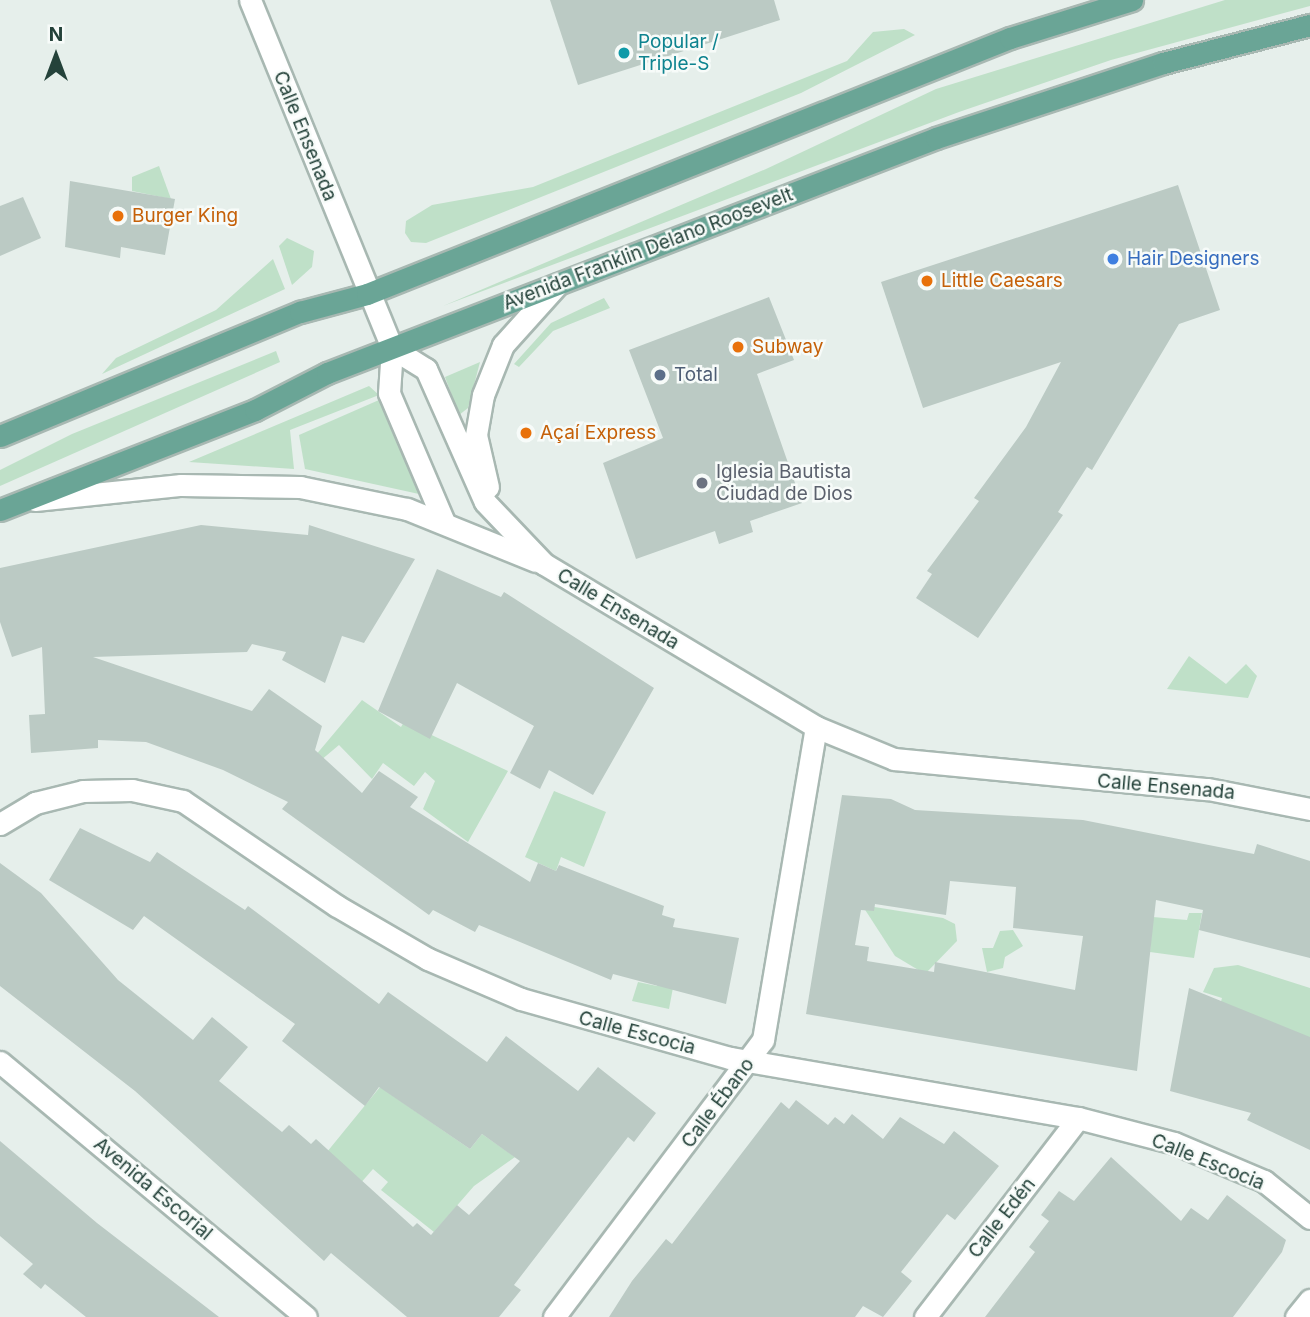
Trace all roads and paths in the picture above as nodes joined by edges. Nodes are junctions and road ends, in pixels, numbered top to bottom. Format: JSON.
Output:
{"nodes":[{"id":1,"x":250,"y":0,"type":"edge"},
{"id":2,"x":1132,"y":0,"type":"edge"},
{"id":3,"x":1310,"y":25,"type":"edge"},
{"id":4,"x":558,"y":284,"type":"junction"},
{"id":5,"x":367,"y":294,"type":"junction"},
{"id":6,"x":392,"y":348,"type":"junction"},
{"id":7,"x":0,"y":436,"type":"edge"},
{"id":8,"x":22,"y":501,"type":"junction"},
{"id":9,"x":0,"y":510,"type":"edge"},
{"id":10,"x":444,"y":522,"type":"junction"},
{"id":11,"x":544,"y":564,"type":"junction"},
{"id":12,"x":816,"y":726,"type":"junction"},
{"id":13,"x":1310,"y":809,"type":"edge"},
{"id":14,"x":0,"y":824,"type":"edge"},
{"id":15,"x":0,"y":1062,"type":"edge"},
{"id":16,"x":750,"y":1062,"type":"junction"},
{"id":17,"x":1079,"y":1118,"type":"junction"},
{"id":18,"x":1310,"y":1217,"type":"edge"},
{"id":19,"x":1310,"y":1300,"type":"edge"},
{"id":20,"x":306,"y":1317,"type":"edge"},
{"id":21,"x":554,"y":1317,"type":"edge"},
{"id":22,"x":925,"y":1317,"type":"edge"},
{"id":23,"x":1296,"y":1317,"type":"edge"}],
"edges":[{"from":1,"to":5,"type":"street","name":"Calle Ensenada"},
{"from":2,"to":5,"type":"main road"},
{"from":3,"to":4,"type":"main road","name":"Avenida Franklin Delano Roosevelt"},
{"from":4,"to":6,"type":"main road","name":"Avenida Franklin Delano Roosevelt"},
{"from":4,"to":11,"type":"street"},
{"from":5,"to":6,"type":"street","name":"Calle Ensenada"},
{"from":5,"to":7,"type":"main road"},
{"from":6,"to":8,"type":"main road","name":"Avenida Franklin Delano Roosevelt"},
{"from":6,"to":10,"type":"street"},
{"from":6,"to":11,"type":"street","name":"Calle Ensenada"},
{"from":8,"to":9,"type":"main road","name":"Avenida Franklin Delano Roosevelt"},
{"from":8,"to":10,"type":"street"},
{"from":10,"to":11,"type":"street"},
{"from":11,"to":12,"type":"street","name":"Calle Ensenada"},
{"from":12,"to":13,"type":"street","name":"Calle Ensenada"},
{"from":12,"to":16,"type":"street","name":"Calle Ébano"},
{"from":14,"to":16,"type":"street","name":"Calle Escocia"},
{"from":15,"to":20,"type":"street","name":"Avenida Escorial"},
{"from":16,"to":17,"type":"street","name":"Calle Escocia"},
{"from":16,"to":21,"type":"street","name":"Calle Ébano"},
{"from":17,"to":18,"type":"street","name":"Calle Escocia"},
{"from":17,"to":22,"type":"street","name":"Calle Edén"},
{"from":19,"to":23,"type":"street"}]}
